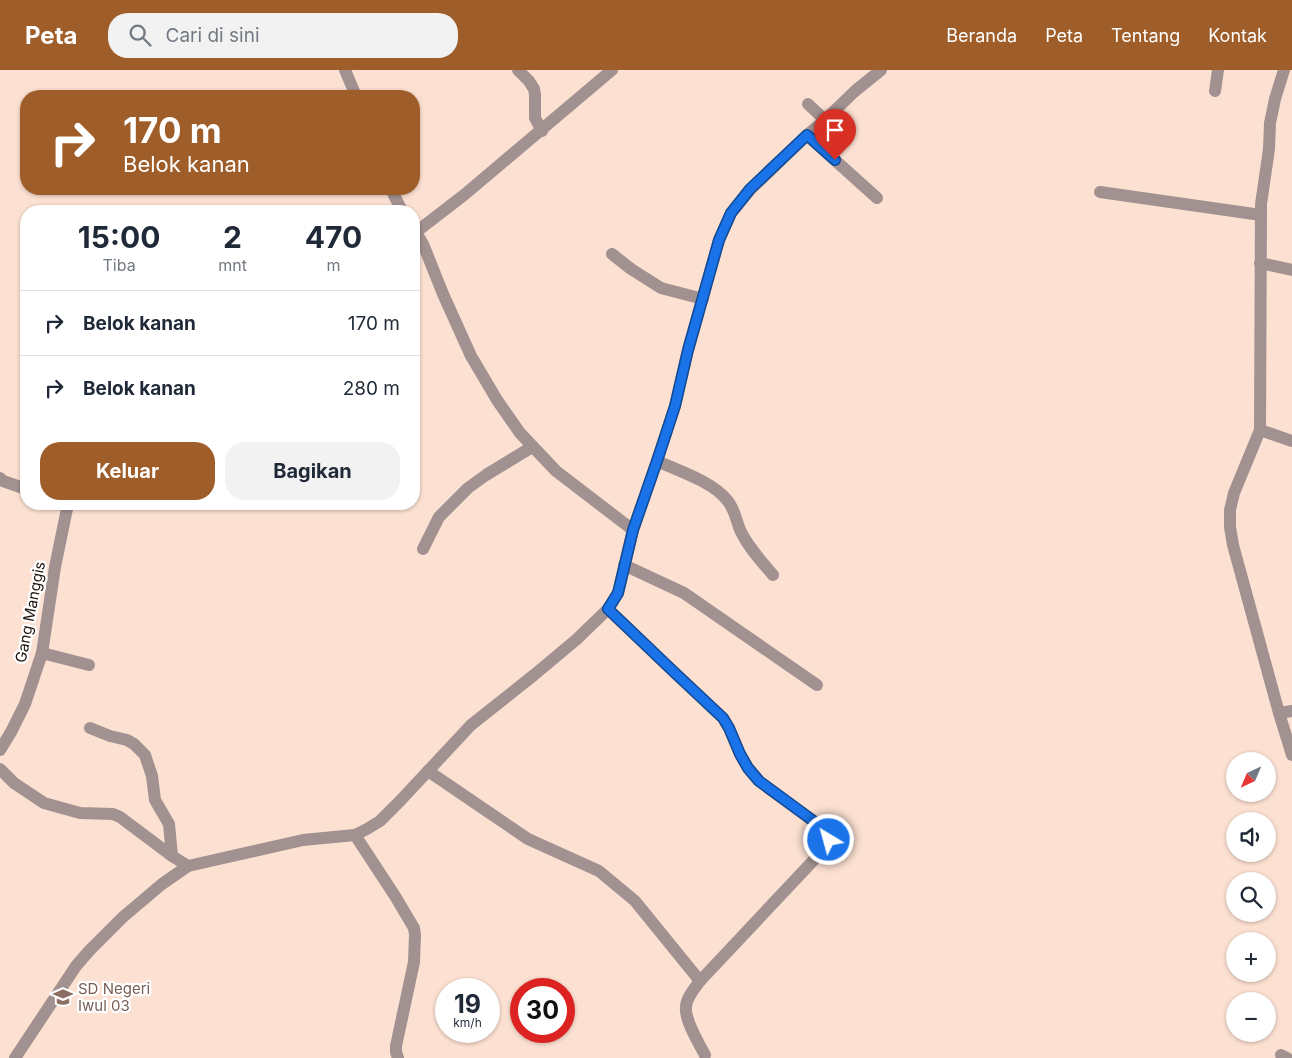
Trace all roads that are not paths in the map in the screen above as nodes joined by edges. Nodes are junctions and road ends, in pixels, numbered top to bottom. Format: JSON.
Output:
{"nodes":[{"id":1,"x":345,"y":70,"type":"edge"},
{"id":2,"x":518,"y":70,"type":"edge"},
{"id":3,"x":612,"y":70,"type":"edge"},
{"id":4,"x":881,"y":70,"type":"edge"},
{"id":5,"x":1218,"y":70,"type":"edge"},
{"id":6,"x":1284,"y":70,"type":"edge"},
{"id":7,"x":353,"y":90,"type":"edge"},
{"id":8,"x":1215,"y":92,"type":"dead end"},
{"id":9,"x":808,"y":104,"type":"dead end"},
{"id":10,"x":825,"y":120,"type":"junction"},
{"id":11,"x":542,"y":131,"type":"junction"},
{"id":12,"x":807,"y":135,"type":"junction"},
{"id":13,"x":1100,"y":192,"type":"dead end"},
{"id":14,"x":877,"y":198,"type":"dead end"},
{"id":15,"x":1261,"y":215,"type":"junction"},
{"id":16,"x":420,"y":232,"type":"edge"},
{"id":17,"x":420,"y":244,"type":"edge"},
{"id":18,"x":612,"y":254,"type":"dead end"},
{"id":19,"x":1260,"y":263,"type":"junction"},
{"id":20,"x":1292,"y":270,"type":"edge"},
{"id":21,"x":703,"y":298,"type":"junction"},
{"id":22,"x":1260,"y":430,"type":"junction"},
{"id":23,"x":1292,"y":441,"type":"edge"},
{"id":24,"x":532,"y":447,"type":"junction"},
{"id":25,"x":657,"y":461,"type":"junction"},
{"id":26,"x":0,"y":478,"type":"edge"},
{"id":27,"x":20,"y":487,"type":"edge"},
{"id":28,"x":67,"y":510,"type":"edge"},
{"id":29,"x":633,"y":530,"type":"junction"},
{"id":30,"x":423,"y":549,"type":"dead end"},
{"id":31,"x":624,"y":565,"type":"junction"},
{"id":32,"x":773,"y":575,"type":"dead end"},
{"id":33,"x":608,"y":609,"type":"junction"},
{"id":34,"x":42,"y":653,"type":"junction"},
{"id":35,"x":90,"y":665,"type":"dead end"},
{"id":36,"x":817,"y":685,"type":"dead end"},
{"id":37,"x":1292,"y":711,"type":"edge"},
{"id":38,"x":1279,"y":714,"type":"junction"},
{"id":39,"x":90,"y":728,"type":"dead end"},
{"id":40,"x":0,"y":750,"type":"edge"},
{"id":41,"x":1292,"y":755,"type":"edge"},
{"id":42,"x":0,"y":769,"type":"edge"},
{"id":43,"x":428,"y":771,"type":"junction"},
{"id":44,"x":355,"y":835,"type":"junction"},
{"id":45,"x":172,"y":856,"type":"junction"},
{"id":46,"x":188,"y":866,"type":"junction"},
{"id":47,"x":700,"y":981,"type":"junction"},
{"id":48,"x":705,"y":1055,"type":"dead end"},
{"id":49,"x":15,"y":1058,"type":"edge"},
{"id":50,"x":398,"y":1058,"type":"edge"}],
"edges":[{"from":1,"to":7,"type":"street"},
{"from":2,"to":11,"type":"street"},
{"from":3,"to":11,"type":"street"},
{"from":4,"to":10,"type":"street"},
{"from":5,"to":8,"type":"street"},
{"from":6,"to":15,"type":"street"},
{"from":9,"to":10,"type":"street"},
{"from":10,"to":12,"type":"street"},
{"from":11,"to":16,"type":"street"},
{"from":12,"to":14,"type":"street"},
{"from":12,"to":21,"type":"street"},
{"from":13,"to":15,"type":"street"},
{"from":15,"to":19,"type":"street"},
{"from":17,"to":24,"type":"street"},
{"from":18,"to":21,"type":"street"},
{"from":19,"to":20,"type":"street"},
{"from":19,"to":22,"type":"street"},
{"from":21,"to":25,"type":"street"},
{"from":22,"to":23,"type":"street"},
{"from":22,"to":38,"type":"street"},
{"from":24,"to":29,"type":"street"},
{"from":24,"to":30,"type":"street"},
{"from":25,"to":29,"type":"street"},
{"from":25,"to":32,"type":"street"},
{"from":26,"to":27,"type":"street"},
{"from":28,"to":34,"type":"street","name":"Gang Manggis"},
{"from":29,"to":31,"type":"street"},
{"from":31,"to":33,"type":"street"},
{"from":31,"to":36,"type":"street"},
{"from":33,"to":43,"type":"street"},
{"from":33,"to":47,"type":"street"},
{"from":34,"to":35,"type":"street"},
{"from":34,"to":40,"type":"street","name":"Gang Manggis"},
{"from":37,"to":38,"type":"street"},
{"from":38,"to":41,"type":"street"},
{"from":39,"to":45,"type":"street"},
{"from":42,"to":45,"type":"street"},
{"from":43,"to":44,"type":"street"},
{"from":43,"to":47,"type":"street"},
{"from":44,"to":46,"type":"street"},
{"from":44,"to":50,"type":"street"},
{"from":45,"to":46,"type":"street"},
{"from":46,"to":49,"type":"street"},
{"from":47,"to":48,"type":"street"}]}
